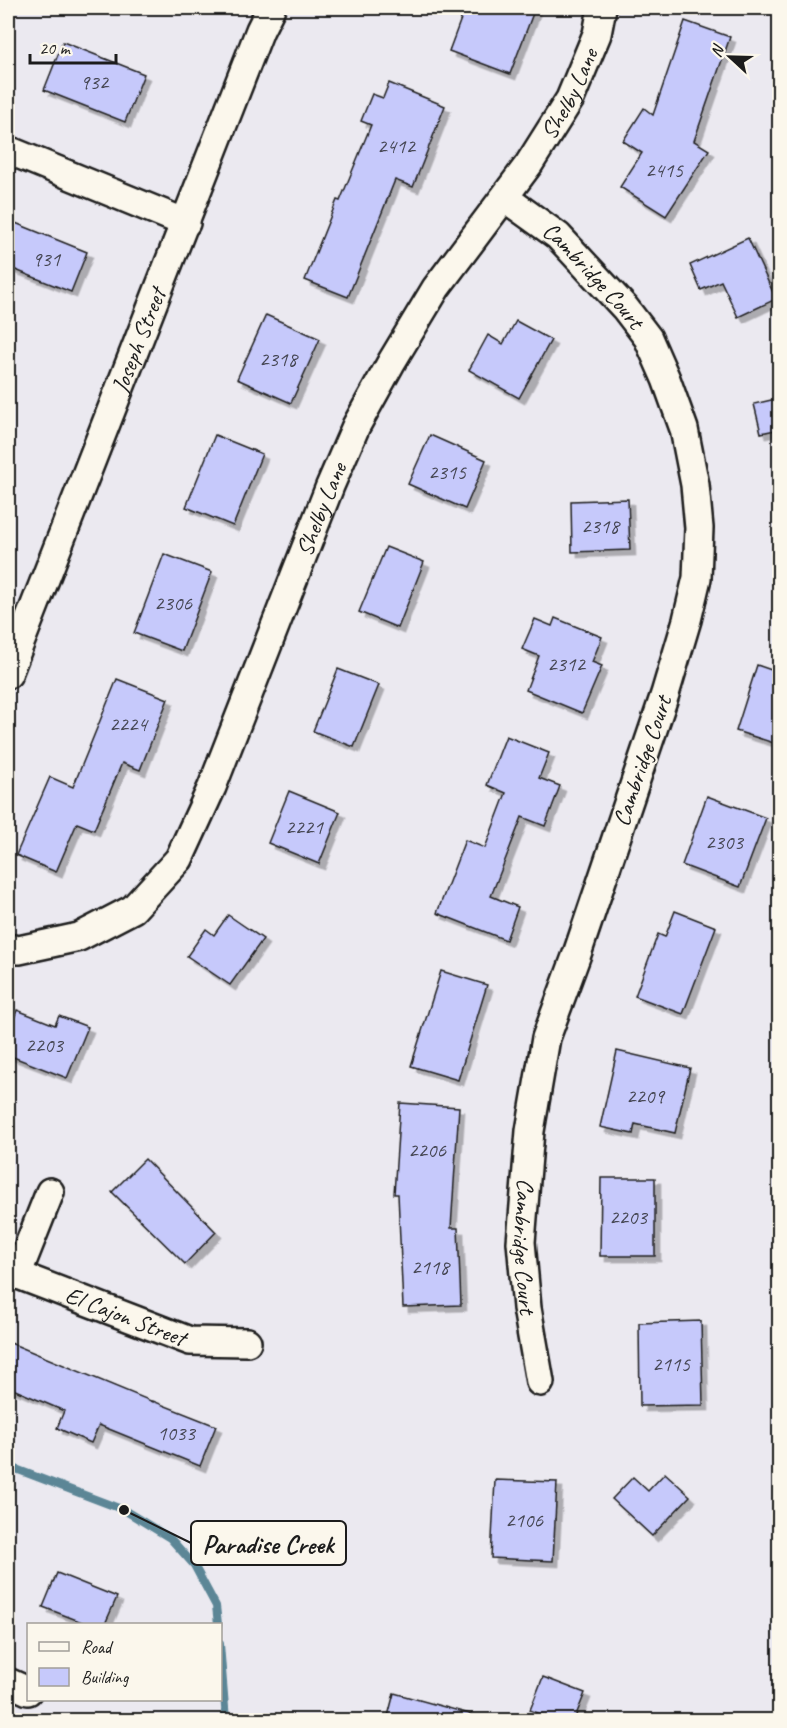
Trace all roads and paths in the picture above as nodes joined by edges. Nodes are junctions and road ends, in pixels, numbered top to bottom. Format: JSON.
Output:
{"nodes":[{"id":1,"x":271,"y":8,"type":"edge"},
{"id":2,"x":602,"y":8,"type":"edge"},
{"id":3,"x":8,"y":150,"type":"edge"},
{"id":4,"x":504,"y":198,"type":"junction"},
{"id":5,"x":186,"y":223,"type":"junction"},
{"id":6,"x":8,"y":674,"type":"edge"},
{"id":7,"x":8,"y":948,"type":"edge"},
{"id":8,"x":50,"y":1192,"type":"dead end"},
{"id":9,"x":12,"y":1273,"type":"edge"},
{"id":10,"x":247,"y":1342,"type":"dead end"},
{"id":11,"x":540,"y":1382,"type":"dead end"},
{"id":12,"x":8,"y":1682,"type":"edge"},
{"id":13,"x":27,"y":1691,"type":"edge"}],
"edges":[{"from":1,"to":5,"type":"street","name":"Joseph Street"},
{"from":2,"to":4,"type":"street","name":"Shelby Lane"},
{"from":3,"to":5,"type":"street"},
{"from":4,"to":7,"type":"street","name":"Shelby Lane"},
{"from":4,"to":11,"type":"street","name":"Cambridge Court"},
{"from":5,"to":6,"type":"street","name":"Joseph Street"},
{"from":8,"to":9,"type":"street"},
{"from":9,"to":10,"type":"street","name":"El Cajon Street"},
{"from":12,"to":13,"type":"street"}]}
